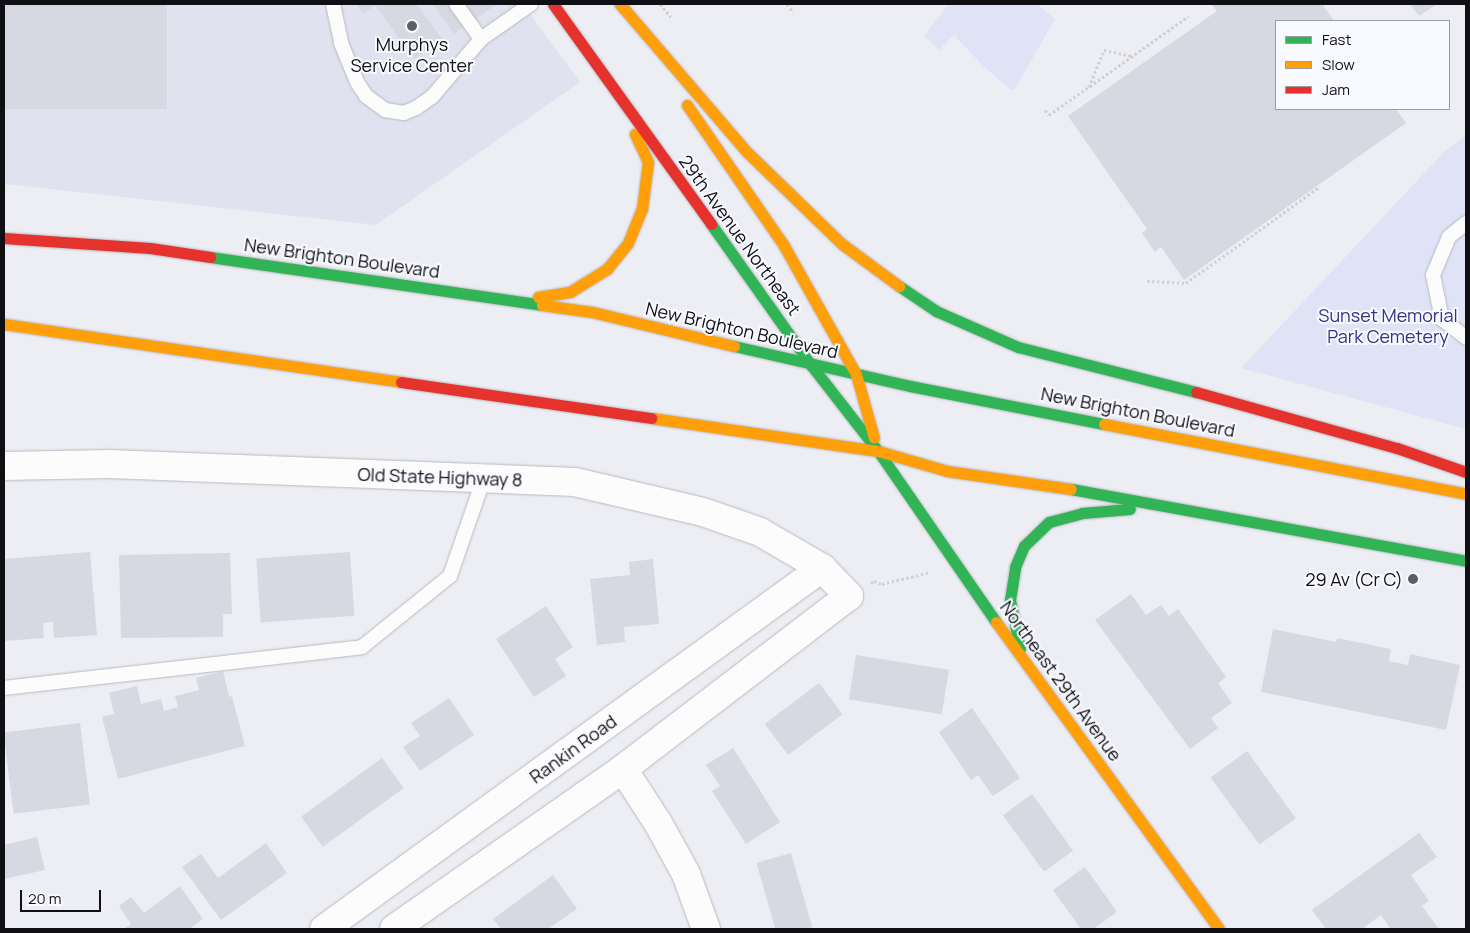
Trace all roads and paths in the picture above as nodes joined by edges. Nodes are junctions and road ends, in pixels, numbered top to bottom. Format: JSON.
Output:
{"nodes":[{"id":1,"x":333,"y":4,"type":"edge"},
{"id":2,"x":456,"y":4,"type":"edge"},
{"id":3,"x":531,"y":4,"type":"edge"},
{"id":4,"x":553,"y":4,"type":"edge"},
{"id":5,"x":619,"y":4,"type":"edge"},
{"id":6,"x":787,"y":4,"type":"edge"},
{"id":7,"x":793,"y":12,"type":"dead end"},
{"id":8,"x":1188,"y":16,"type":"dead end"},
{"id":9,"x":481,"y":39,"type":"junction"},
{"id":10,"x":1132,"y":56,"type":"junction"},
{"id":11,"x":1088,"y":87,"type":"junction"},
{"id":12,"x":616,"y":92,"type":"junction"},
{"id":13,"x":1045,"y":110,"type":"dead end"},
{"id":14,"x":1319,"y":188,"type":"dead end"},
{"id":15,"x":1466,"y":223,"type":"edge"},
{"id":16,"x":4,"y":238,"type":"edge"},
{"id":17,"x":1147,"y":281,"type":"dead end"},
{"id":18,"x":511,"y":300,"type":"junction"},
{"id":19,"x":4,"y":324,"type":"edge"},
{"id":20,"x":1466,"y":338,"type":"edge"},
{"id":21,"x":811,"y":365,"type":"junction"},
{"id":22,"x":856,"y":374,"type":"junction"},
{"id":23,"x":878,"y":451,"type":"junction"},
{"id":24,"x":4,"y":466,"type":"edge"},
{"id":25,"x":1466,"y":472,"type":"edge"},
{"id":26,"x":484,"y":478,"type":"junction"},
{"id":27,"x":1466,"y":494,"type":"edge"},
{"id":28,"x":1169,"y":506,"type":"junction"},
{"id":29,"x":954,"y":561,"type":"junction"},
{"id":30,"x":1466,"y":561,"type":"edge"},
{"id":31,"x":822,"y":568,"type":"junction"},
{"id":32,"x":849,"y":596,"type":"junction"},
{"id":33,"x":1022,"y":660,"type":"junction"},
{"id":34,"x":4,"y":688,"type":"edge"},
{"id":35,"x":623,"y":769,"type":"junction"},
{"id":36,"x":324,"y":929,"type":"edge"},
{"id":37,"x":394,"y":929,"type":"edge"},
{"id":38,"x":706,"y":929,"type":"edge"},
{"id":39,"x":1219,"y":929,"type":"edge"}],
"edges":[{"from":1,"to":9,"type":"lane"},
{"from":2,"to":9,"type":"lane"},
{"from":3,"to":9,"type":"lane"},
{"from":4,"to":12,"type":"main road","name":"29th Avenue Northeast"},
{"from":5,"to":22,"type":"main road","name":"29th Avenue Northeast"},
{"from":5,"to":25,"type":"main road"},
{"from":6,"to":7,"type":"path"},
{"from":8,"to":10,"type":"path"},
{"from":10,"to":11,"type":"path"},
{"from":10,"to":11,"type":"path"},
{"from":11,"to":13,"type":"path"},
{"from":12,"to":18,"type":"main road"},
{"from":12,"to":21,"type":"main road","name":"29th Avenue Northeast"},
{"from":14,"to":17,"type":"path"},
{"from":15,"to":20,"type":"lane"},
{"from":16,"to":18,"type":"main road","name":"New Brighton Boulevard"},
{"from":18,"to":21,"type":"main road","name":"New Brighton Boulevard"},
{"from":19,"to":23,"type":"main road"},
{"from":21,"to":22,"type":"main road","name":"New Brighton Boulevard"},
{"from":21,"to":23,"type":"main road","name":"29th Avenue Northeast"},
{"from":22,"to":23,"type":"main road","name":"29th Avenue Northeast"},
{"from":22,"to":27,"type":"main road","name":"New Brighton Boulevard"},
{"from":23,"to":28,"type":"main road"},
{"from":23,"to":29,"type":"main road","name":"Northeast 29th Avenue"},
{"from":24,"to":26,"type":"street","name":"Old State Highway 8"},
{"from":26,"to":31,"type":"street","name":"Old State Highway 8"},
{"from":26,"to":34,"type":"lane"},
{"from":28,"to":30,"type":"main road"},
{"from":28,"to":33,"type":"main road"},
{"from":29,"to":32,"type":"path"},
{"from":29,"to":33,"type":"main road","name":"Northeast 29th Avenue"},
{"from":31,"to":32,"type":"street","name":"Old State Highway 8"},
{"from":31,"to":36,"type":"street","name":"Rankin Road"},
{"from":32,"to":35,"type":"street"},
{"from":33,"to":39,"type":"main road","name":"Northeast 29th Avenue"},
{"from":35,"to":37,"type":"street"},
{"from":35,"to":38,"type":"street"}]}
